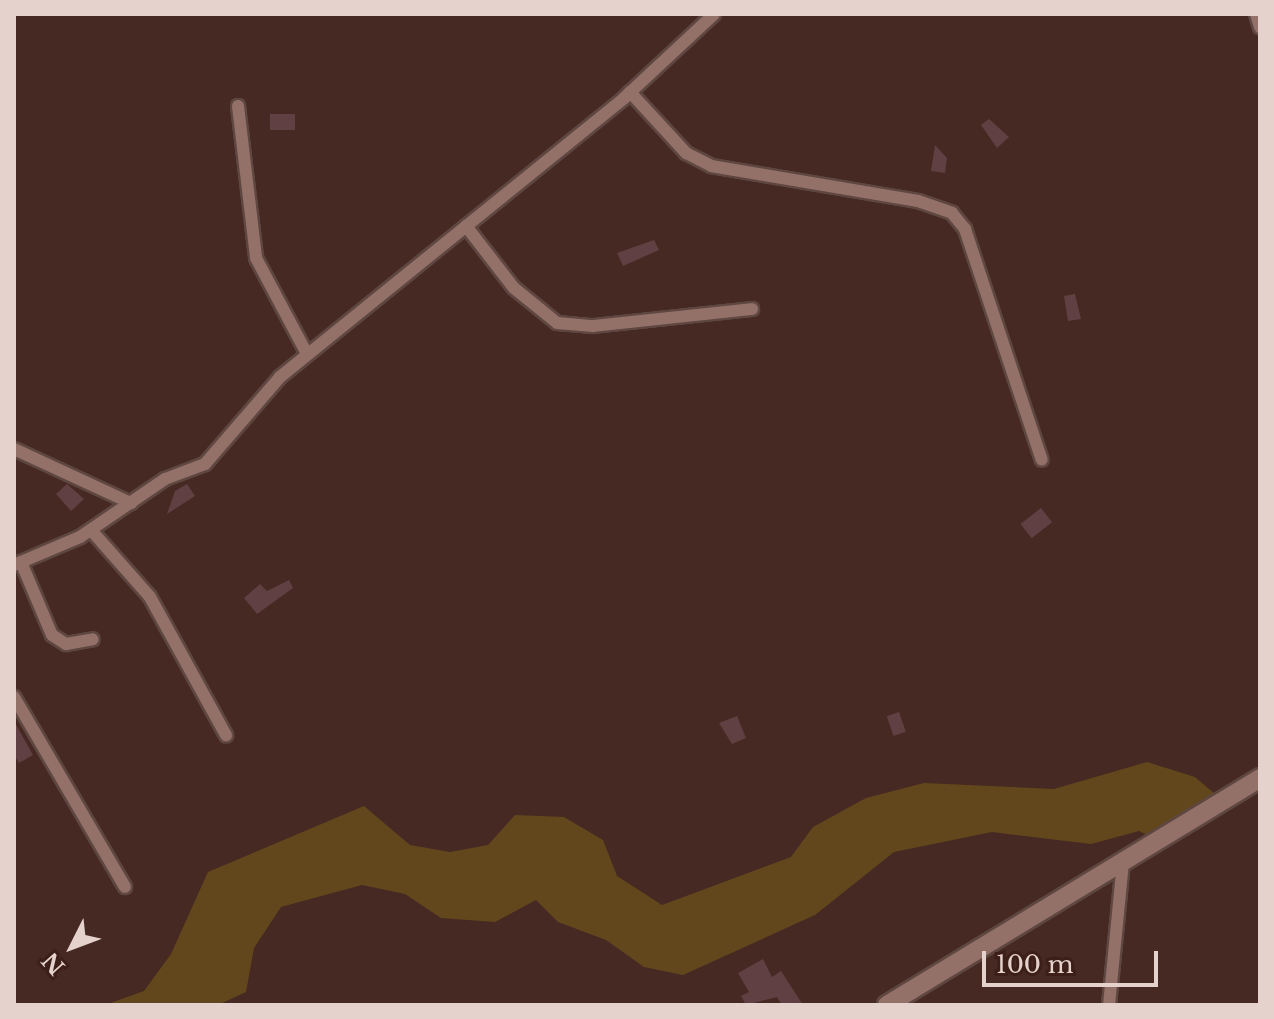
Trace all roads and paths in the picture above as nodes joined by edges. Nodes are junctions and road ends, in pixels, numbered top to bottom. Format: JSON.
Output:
{"nodes":[{"id":1,"x":714,"y":14,"type":"edge"},
{"id":2,"x":1256,"y":14,"type":"edge"},
{"id":3,"x":1260,"y":27,"type":"edge"},
{"id":4,"x":630,"y":92,"type":"junction"},
{"id":5,"x":238,"y":106,"type":"dead end"},
{"id":6,"x":466,"y":226,"type":"junction"},
{"id":7,"x":752,"y":309,"type":"dead end"},
{"id":8,"x":307,"y":354,"type":"junction"},
{"id":9,"x":14,"y":449,"type":"edge"},
{"id":10,"x":1042,"y":460,"type":"dead end"},
{"id":11,"x":131,"y":503,"type":"junction"},
{"id":12,"x":91,"y":530,"type":"junction"},
{"id":13,"x":18,"y":563,"type":"edge"},
{"id":14,"x":93,"y":639,"type":"dead end"},
{"id":15,"x":14,"y":697,"type":"edge"},
{"id":16,"x":226,"y":735,"type":"dead end"},
{"id":17,"x":1260,"y":778,"type":"edge"},
{"id":18,"x":1123,"y":863,"type":"junction"},
{"id":19,"x":125,"y":887,"type":"dead end"},
{"id":20,"x":887,"y":1005,"type":"edge"},
{"id":21,"x":1109,"y":1005,"type":"edge"}],
"edges":[{"from":1,"to":4,"type":"street"},
{"from":2,"to":3,"type":"street"},
{"from":4,"to":6,"type":"street"},
{"from":4,"to":10,"type":"street"},
{"from":5,"to":8,"type":"street"},
{"from":6,"to":7,"type":"street"},
{"from":6,"to":8,"type":"street"},
{"from":8,"to":11,"type":"street"},
{"from":9,"to":11,"type":"street"},
{"from":11,"to":12,"type":"street"},
{"from":12,"to":13,"type":"street"},
{"from":12,"to":16,"type":"street"},
{"from":13,"to":14,"type":"street"},
{"from":15,"to":19,"type":"street"},
{"from":17,"to":18,"type":"street"},
{"from":18,"to":20,"type":"street"},
{"from":18,"to":21,"type":"street"}]}
